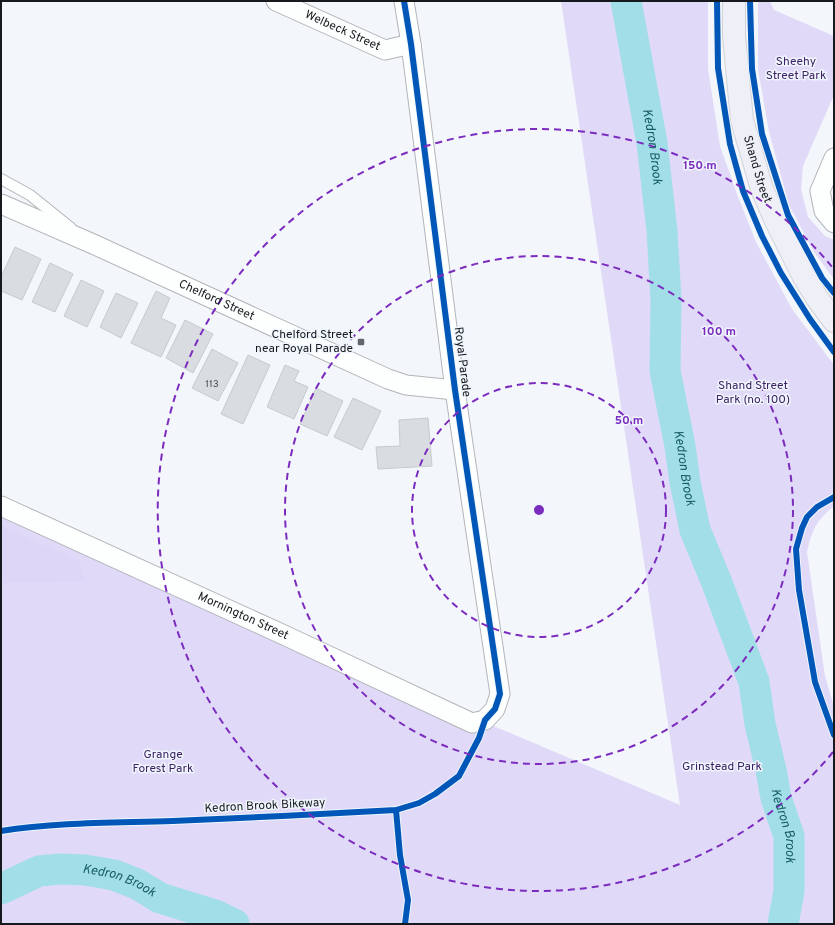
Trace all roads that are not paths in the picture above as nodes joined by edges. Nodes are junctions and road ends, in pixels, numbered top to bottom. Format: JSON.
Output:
{"nodes":[{"id":1,"x":276,"y":1,"type":"edge"},
{"id":2,"x":404,"y":1,"type":"edge"},
{"id":3,"x":734,"y":1,"type":"edge"},
{"id":4,"x":411,"y":44,"type":"junction"},
{"id":5,"x":834,"y":158,"type":"edge"},
{"id":6,"x":1,"y":179,"type":"edge"},
{"id":7,"x":1,"y":204,"type":"edge"},
{"id":8,"x":834,"y":223,"type":"edge"},
{"id":9,"x":92,"y":244,"type":"junction"},
{"id":10,"x":834,"y":321,"type":"edge"},
{"id":11,"x":455,"y":390,"type":"junction"},
{"id":12,"x":1,"y":506,"type":"edge"},
{"id":13,"x":485,"y":720,"type":"joint"}],
"edges":[{"from":1,"to":4,"type":"street","name":"Welbeck Street"},
{"from":2,"to":4,"type":"street","name":"Royal Parade"},
{"from":3,"to":10,"type":"main road","name":"Shand Street"},
{"from":4,"to":11,"type":"street","name":"Royal Parade"},
{"from":5,"to":8,"type":"street"},
{"from":6,"to":9,"type":"lane","name":"Chelford Street"},
{"from":7,"to":9,"type":"street","name":"Chelford Street"},
{"from":9,"to":11,"type":"street","name":"Chelford Street"},
{"from":11,"to":13,"type":"street","name":"Royal Parade"},
{"from":12,"to":13,"type":"street","name":"Mornington Street"}]}
